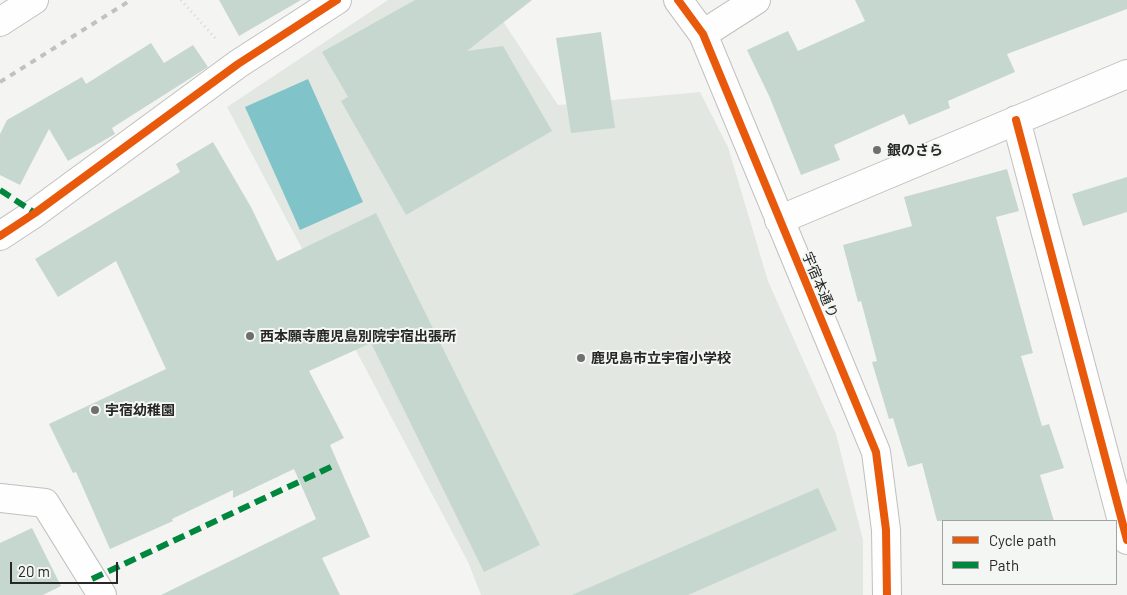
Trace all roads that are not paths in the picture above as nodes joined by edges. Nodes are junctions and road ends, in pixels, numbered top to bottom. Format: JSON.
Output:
{"nodes":[{"id":1,"x":34,"y":0,"type":"edge"},
{"id":2,"x":337,"y":0,"type":"edge"},
{"id":3,"x":678,"y":0,"type":"edge"},
{"id":4,"x":756,"y":0,"type":"edge"},
{"id":5,"x":0,"y":22,"type":"edge"},
{"id":6,"x":703,"y":34,"type":"junction"},
{"id":7,"x":1127,"y":74,"type":"edge"},
{"id":8,"x":1016,"y":120,"type":"junction"},
{"id":9,"x":779,"y":220,"type":"junction"},
{"id":10,"x":0,"y":236,"type":"edge"},
{"id":11,"x":0,"y":498,"type":"edge"},
{"id":12,"x":1127,"y":540,"type":"edge"},
{"id":13,"x":102,"y":595,"type":"edge"},
{"id":14,"x":887,"y":595,"type":"edge"}],
"edges":[{"from":1,"to":5,"type":"street"},
{"from":2,"to":10,"type":"street"},
{"from":3,"to":6,"type":"street","name":"宇宿本通り"},
{"from":4,"to":6,"type":"street"},
{"from":6,"to":9,"type":"street","name":"宇宿本通り"},
{"from":7,"to":8,"type":"street"},
{"from":8,"to":9,"type":"street"},
{"from":8,"to":12,"type":"street"},
{"from":9,"to":14,"type":"street","name":"宇宿本通り"},
{"from":11,"to":13,"type":"street"}]}
